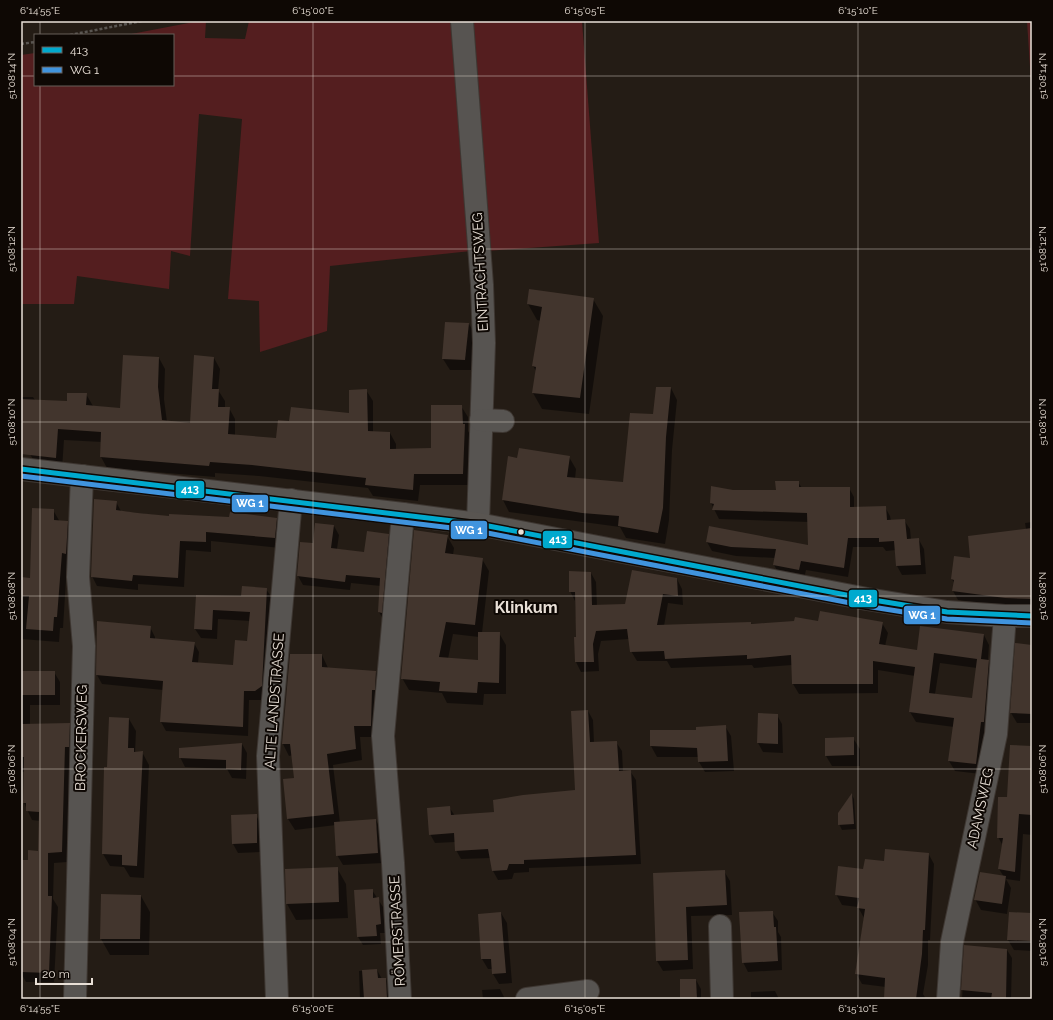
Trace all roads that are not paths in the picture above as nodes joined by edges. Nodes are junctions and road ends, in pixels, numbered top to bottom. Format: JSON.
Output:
{"nodes":[{"id":1,"x":462,"y":21,"type":"edge"},
{"id":2,"x":481,"y":420,"type":"junction"},
{"id":3,"x":503,"y":421,"type":"dead end"},
{"id":4,"x":21,"y":470,"type":"edge"},
{"id":5,"x":82,"y":476,"type":"junction"},
{"id":6,"x":291,"y":500,"type":"junction"},
{"id":7,"x":403,"y":514,"type":"junction"},
{"id":8,"x":478,"y":524,"type":"junction"},
{"id":9,"x":1005,"y":616,"type":"junction"},
{"id":10,"x":1032,"y":616,"type":"edge"},
{"id":11,"x":720,"y":926,"type":"dead end"},
{"id":12,"x":588,"y":991,"type":"dead end"},
{"id":13,"x":75,"y":999,"type":"edge"},
{"id":14,"x":278,"y":999,"type":"edge"},
{"id":15,"x":400,"y":999,"type":"edge"},
{"id":16,"x":527,"y":999,"type":"edge"},
{"id":17,"x":722,"y":999,"type":"edge"},
{"id":18,"x":948,"y":999,"type":"edge"}],
"edges":[{"from":1,"to":2,"type":"street","name":"EINTRACHTSWEG"},
{"from":2,"to":3,"type":"street"},
{"from":2,"to":8,"type":"street","name":"EINTRACHTSWEG"},
{"from":4,"to":5,"type":"main road"},
{"from":5,"to":6,"type":"main road"},
{"from":5,"to":13,"type":"street","name":"BROCKERSWEG"},
{"from":6,"to":7,"type":"main road"},
{"from":6,"to":14,"type":"street","name":"ALTE LANDSTRASSE"},
{"from":7,"to":8,"type":"main road"},
{"from":7,"to":15,"type":"street","name":"RÖMERSTRASSE"},
{"from":8,"to":9,"type":"main road"},
{"from":9,"to":10,"type":"main road"},
{"from":9,"to":18,"type":"street","name":"ADAMSWEG"},
{"from":11,"to":17,"type":"street"},
{"from":12,"to":16,"type":"street"}]}
